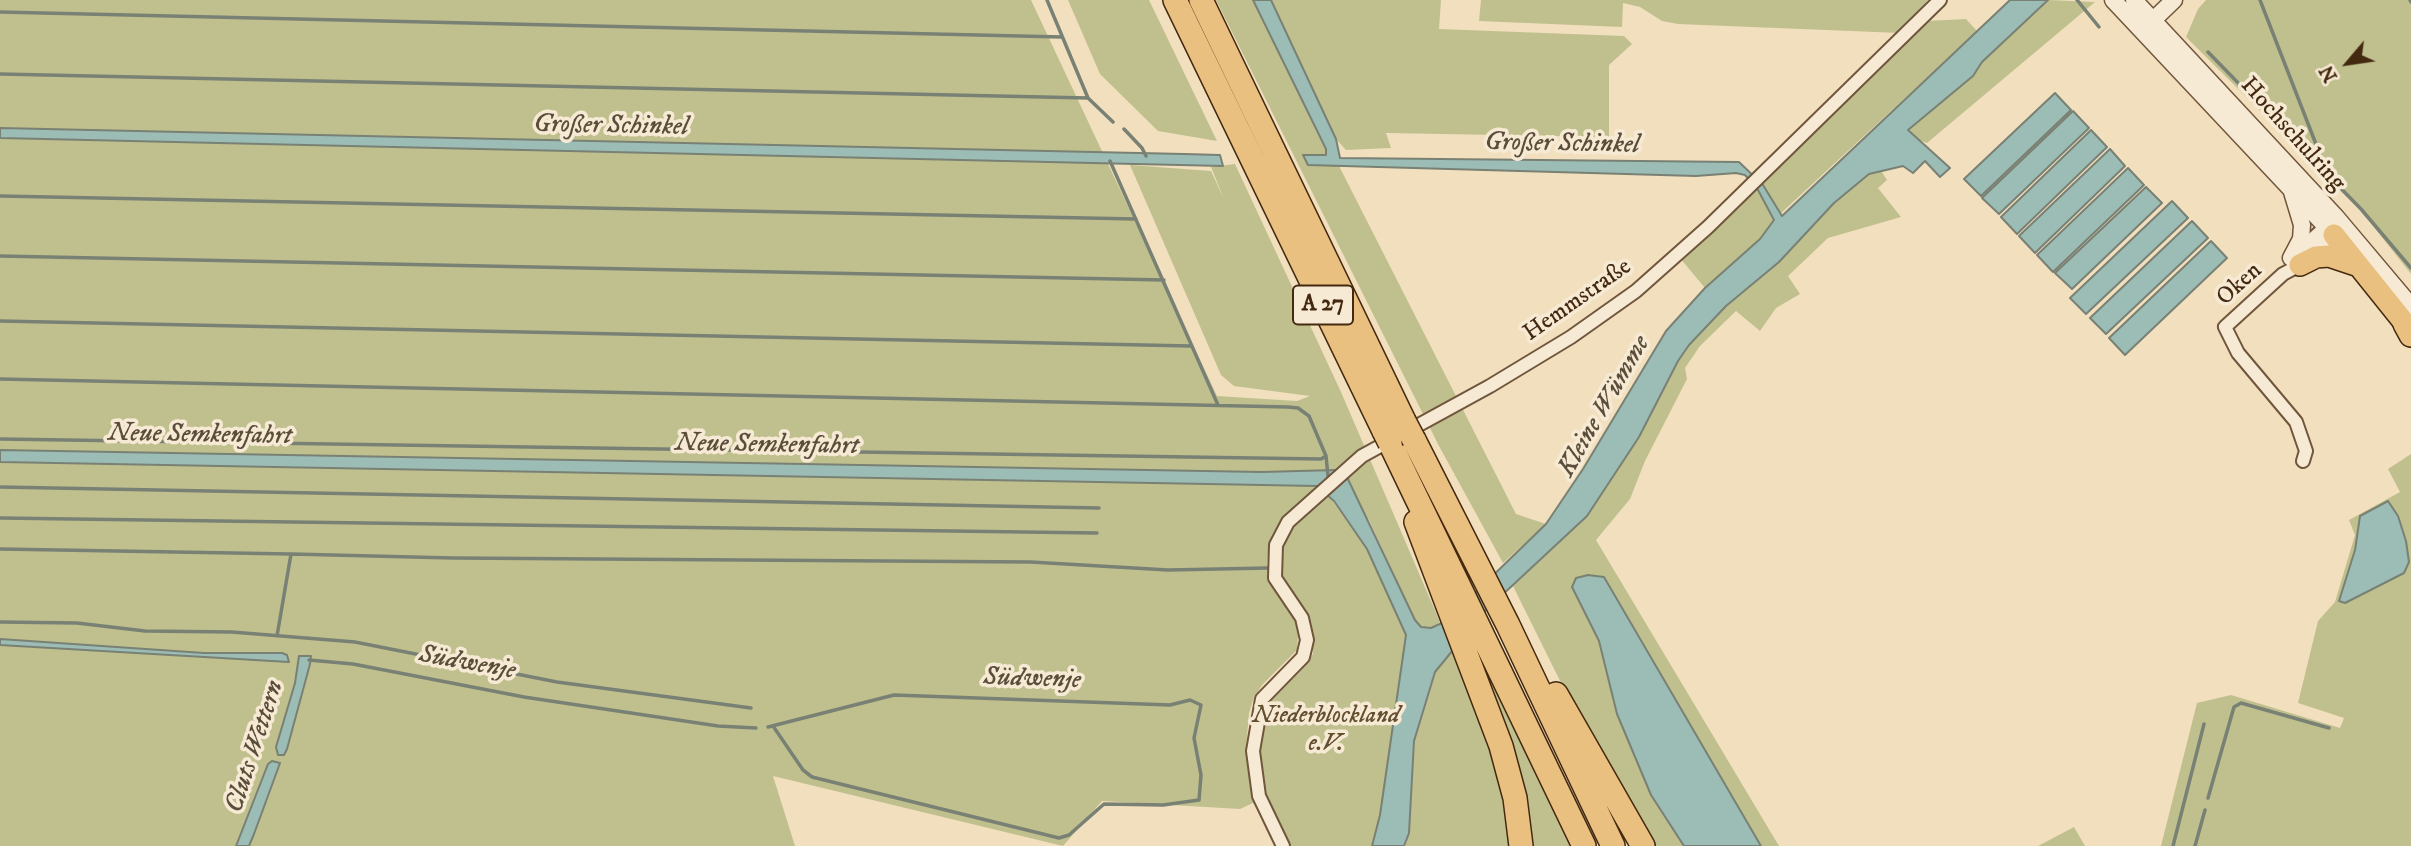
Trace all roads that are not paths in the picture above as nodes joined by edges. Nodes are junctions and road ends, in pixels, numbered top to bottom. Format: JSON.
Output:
{"nodes":[{"id":1,"x":1175,"y":0,"type":"edge"},
{"id":2,"x":1201,"y":0,"type":"edge"},
{"id":3,"x":1940,"y":0,"type":"edge"},
{"id":4,"x":2113,"y":0,"type":"edge"},
{"id":5,"x":2134,"y":0,"type":"edge"},
{"id":6,"x":2174,"y":0,"type":"edge"},
{"id":7,"x":2148,"y":25,"type":"junction"},
{"id":8,"x":2288,"y":184,"type":"junction"},
{"id":9,"x":2335,"y":226,"type":"junction"},
{"id":10,"x":2292,"y":266,"type":"junction"},
{"id":11,"x":2364,"y":269,"type":"junction"},
{"id":12,"x":2409,"y":324,"type":"edge"},
{"id":13,"x":1396,"y":440,"type":"junction"},
{"id":14,"x":2303,"y":461,"type":"dead end"},
{"id":15,"x":1445,"y":576,"type":"junction"},
{"id":16,"x":1512,"y":623,"type":"junction"},
{"id":17,"x":1283,"y":846,"type":"edge"},
{"id":18,"x":1521,"y":846,"type":"edge"},
{"id":19,"x":1584,"y":846,"type":"edge"},
{"id":20,"x":1613,"y":846,"type":"edge"},
{"id":21,"x":1643,"y":846,"type":"edge"}],
"edges":[{"from":1,"to":13,"type":"highway","number":"A 27"},
{"from":2,"to":13,"type":"highway","number":"A 27"},
{"from":3,"to":17,"type":"street","name":"Hemmstraße"},
{"from":4,"to":7,"type":"street","name":"Hochschulring"},
{"from":5,"to":7,"type":"street","name":"Hochschulring"},
{"from":6,"to":7,"type":"street"},
{"from":7,"to":8,"type":"street","name":"Hochschulring"},
{"from":7,"to":9,"type":"street","name":"Hochschulring"},
{"from":8,"to":9,"type":"street","name":"Hochschulring"},
{"from":8,"to":10,"type":"street"},
{"from":9,"to":10,"type":"street","name":"Oken"},
{"from":9,"to":11,"type":"highway"},
{"from":9,"to":12,"type":"street","name":"Hochschulring"},
{"from":10,"to":11,"type":"highway"},
{"from":10,"to":14,"type":"street","name":"Oken"},
{"from":11,"to":12,"type":"highway"},
{"from":13,"to":15,"type":"highway"},
{"from":13,"to":16,"type":"highway","number":"A 27"},
{"from":15,"to":18,"type":"highway"},
{"from":15,"to":19,"type":"highway"},
{"from":16,"to":20,"type":"highway"},
{"from":16,"to":21,"type":"highway"}]}
